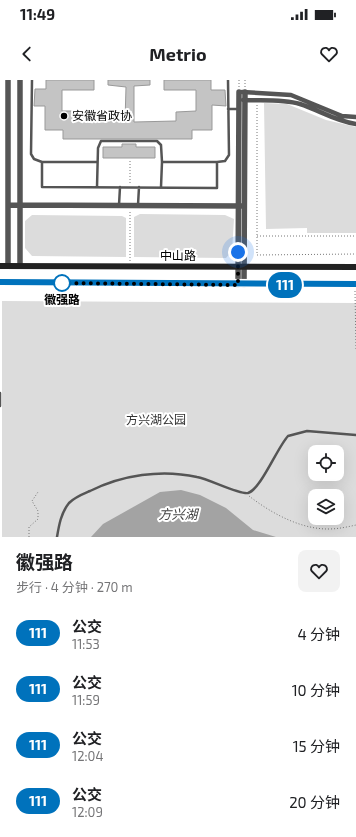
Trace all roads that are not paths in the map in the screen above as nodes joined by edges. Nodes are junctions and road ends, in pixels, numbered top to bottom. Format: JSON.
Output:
{"nodes":[{"id":1,"x":8,"y":80,"type":"edge"},
{"id":2,"x":20,"y":80,"type":"edge"},
{"id":3,"x":32,"y":80,"type":"edge"},
{"id":4,"x":228,"y":80,"type":"edge"},
{"id":5,"x":242,"y":92,"type":"joint"},
{"id":6,"x":242,"y":100,"type":"junction"},
{"id":7,"x":228,"y":109,"type":"junction"},
{"id":8,"x":242,"y":109,"type":"junction"},
{"id":9,"x":356,"y":117,"type":"edge"},
{"id":10,"x":356,"y":124,"type":"edge"},
{"id":11,"x":42,"y":162,"type":"junction"},
{"id":12,"x":97,"y":162,"type":"junction"},
{"id":13,"x":162,"y":162,"type":"junction"},
{"id":14,"x":218,"y":162,"type":"junction"},
{"id":15,"x":97,"y":187,"type":"junction"},
{"id":16,"x":120,"y":187,"type":"junction"},
{"id":17,"x":139,"y":187,"type":"junction"},
{"id":18,"x":161,"y":187,"type":"junction"},
{"id":19,"x":8,"y":205,"type":"junction"},
{"id":20,"x":20,"y":205,"type":"junction"},
{"id":21,"x":120,"y":205,"type":"junction"},
{"id":22,"x":138,"y":205,"type":"junction"},
{"id":23,"x":241,"y":206,"type":"junction"},
{"id":24,"x":0,"y":266,"type":"edge"},
{"id":25,"x":8,"y":266,"type":"junction"},
{"id":26,"x":20,"y":266,"type":"junction"},
{"id":27,"x":241,"y":267,"type":"junction"},
{"id":28,"x":356,"y":267,"type":"edge"},
{"id":29,"x":0,"y":282,"type":"edge"},
{"id":30,"x":356,"y":284,"type":"edge"},
{"id":31,"x":241,"y":285,"type":"junction"},
{"id":32,"x":0,"y":393,"type":"edge"},
{"id":33,"x":0,"y":406,"type":"edge"},
{"id":34,"x":356,"y":435,"type":"edge"},
{"id":35,"x":57,"y":537,"type":"edge"}],
"edges":[{"from":1,"to":19,"type":"street"},
{"from":2,"to":20,"type":"street"},
{"from":3,"to":11,"type":"lane"},
{"from":4,"to":7,"type":"lane"},
{"from":5,"to":6,"type":"street"},
{"from":5,"to":9,"type":"street"},
{"from":6,"to":8,"type":"street"},
{"from":6,"to":10,"type":"street"},
{"from":7,"to":8,"type":"lane"},
{"from":7,"to":14,"type":"lane"},
{"from":8,"to":23,"type":"street"},
{"from":11,"to":12,"type":"lane"},
{"from":11,"to":15,"type":"lane"},
{"from":12,"to":13,"type":"lane"},
{"from":12,"to":15,"type":"lane"},
{"from":13,"to":14,"type":"lane"},
{"from":13,"to":18,"type":"lane"},
{"from":14,"to":18,"type":"lane"},
{"from":15,"to":16,"type":"lane"},
{"from":16,"to":17,"type":"lane"},
{"from":16,"to":21,"type":"lane"},
{"from":17,"to":18,"type":"lane"},
{"from":17,"to":22,"type":"lane"},
{"from":19,"to":20,"type":"street"},
{"from":19,"to":25,"type":"street"},
{"from":20,"to":21,"type":"street"},
{"from":20,"to":26,"type":"street"},
{"from":21,"to":22,"type":"street"},
{"from":22,"to":23,"type":"street"},
{"from":23,"to":27,"type":"street"},
{"from":24,"to":25,"type":"main road","name":"中山路"},
{"from":25,"to":26,"type":"main road","name":"中山路"},
{"from":26,"to":27,"type":"main road","name":"中山路"},
{"from":27,"to":28,"type":"main road","name":"中山路"},
{"from":27,"to":31,"type":"street"},
{"from":29,"to":31,"type":"main road"},
{"from":30,"to":31,"type":"main road"},
{"from":32,"to":33,"type":"lane"},
{"from":34,"to":35,"type":"lane"}]}
